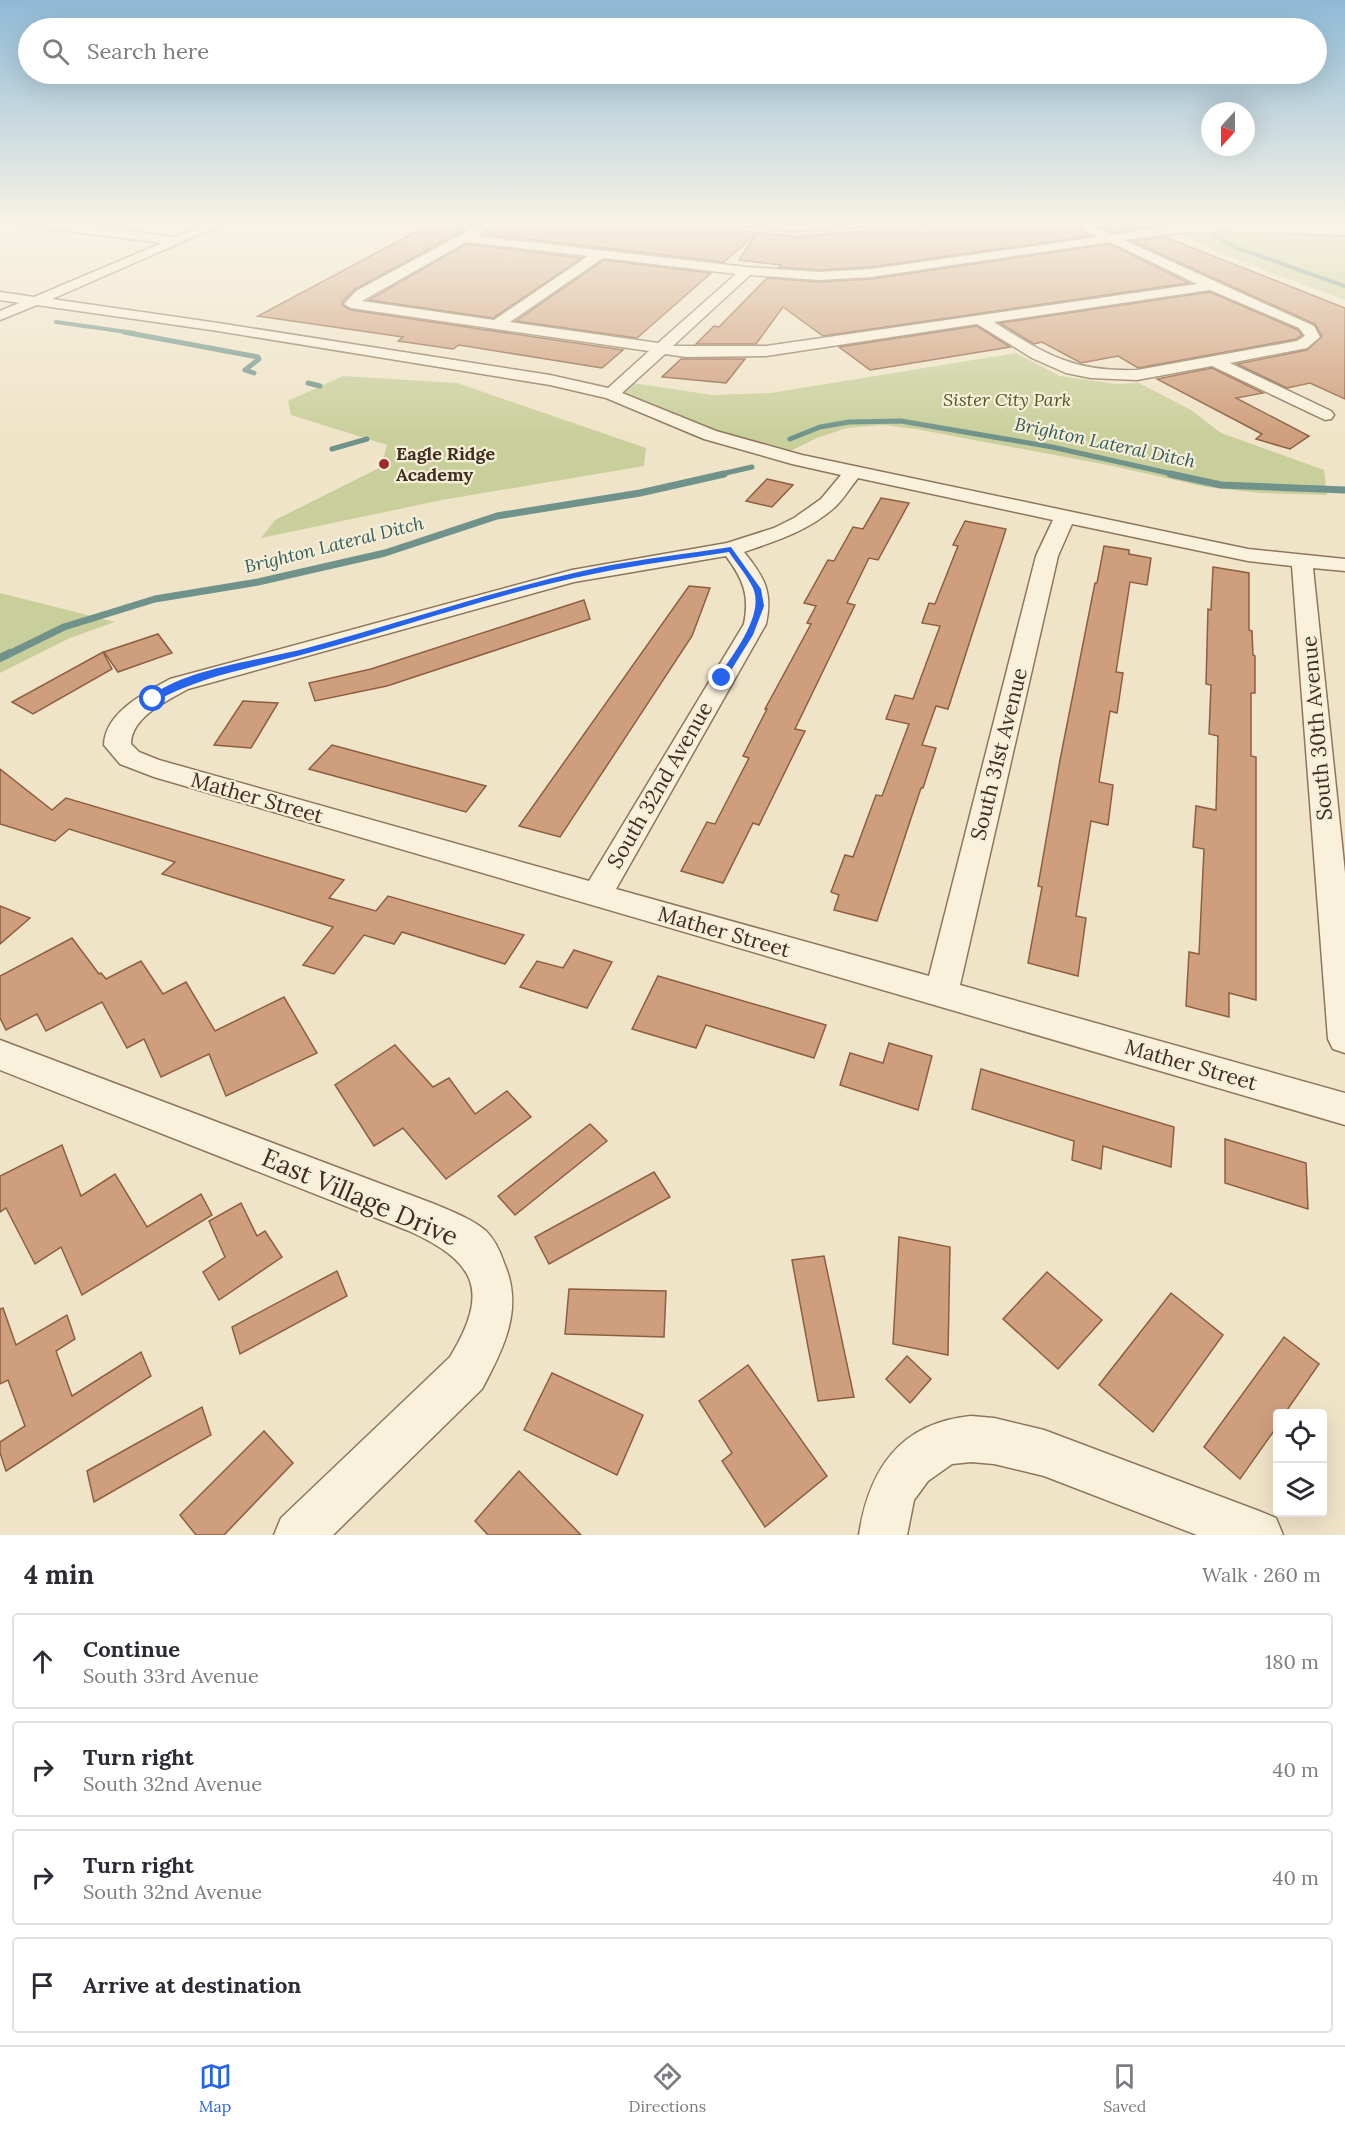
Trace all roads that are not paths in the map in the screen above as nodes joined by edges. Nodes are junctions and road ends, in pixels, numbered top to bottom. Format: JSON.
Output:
{"nodes":[{"id":1,"x":54,"y":293,"type":"edge"},
{"id":2,"x":364,"y":293,"type":"edge"},
{"id":3,"x":543,"y":293,"type":"edge"},
{"id":4,"x":723,"y":293,"type":"edge"},
{"id":5,"x":1168,"y":293,"type":"edge"},
{"id":6,"x":1227,"y":293,"type":"edge"},
{"id":7,"x":0,"y":296,"type":"edge"},
{"id":8,"x":34,"y":301,"type":"junction"},
{"id":9,"x":0,"y":316,"type":"edge"},
{"id":10,"x":982,"y":321,"type":"junction"},
{"id":11,"x":496,"y":325,"type":"junction"},
{"id":12,"x":662,"y":349,"type":"junction"},
{"id":13,"x":1214,"y":361,"type":"junction"},
{"id":14,"x":611,"y":394,"type":"junction"},
{"id":15,"x":1325,"y":416,"type":"dead end"},
{"id":16,"x":854,"y":471,"type":"junction"},
{"id":17,"x":1065,"y":517,"type":"junction"},
{"id":18,"x":731,"y":549,"type":"junction"},
{"id":19,"x":1302,"y":561,"type":"junction"},
{"id":20,"x":1345,"y":565,"type":"edge"},
{"id":21,"x":596,"y":896,"type":"junction"},
{"id":22,"x":941,"y":994,"type":"junction"},
{"id":23,"x":1345,"y":1039,"type":"edge"},
{"id":24,"x":0,"y":1055,"type":"edge"},
{"id":25,"x":1345,"y":1109,"type":"edge"},
{"id":26,"x":298,"y":1535,"type":"edge"},
{"id":27,"x":884,"y":1535,"type":"edge"},
{"id":28,"x":1259,"y":1535,"type":"edge"}],
"edges":[{"from":1,"to":8,"type":"street"},
{"from":2,"to":11,"type":"street"},
{"from":3,"to":11,"type":"street"},
{"from":4,"to":12,"type":"street"},
{"from":5,"to":10,"type":"street"},
{"from":6,"to":13,"type":"street"},
{"from":7,"to":8,"type":"street"},
{"from":8,"to":9,"type":"street"},
{"from":8,"to":14,"type":"street"},
{"from":10,"to":12,"type":"street"},
{"from":10,"to":13,"type":"street"},
{"from":11,"to":12,"type":"street"},
{"from":12,"to":14,"type":"street"},
{"from":13,"to":15,"type":"street"},
{"from":14,"to":16,"type":"street"},
{"from":16,"to":17,"type":"street"},
{"from":16,"to":18,"type":"street"},
{"from":17,"to":19,"type":"street"},
{"from":17,"to":22,"type":"street","name":"South 31st Avenue"},
{"from":18,"to":21,"type":"street","name":"South 32nd Avenue"},
{"from":18,"to":21,"type":"street","name":"Mather Street"},
{"from":19,"to":20,"type":"street"},
{"from":19,"to":23,"type":"street","name":"South 30th Avenue"},
{"from":21,"to":22,"type":"street","name":"Mather Street"},
{"from":22,"to":25,"type":"street","name":"Mather Street"},
{"from":24,"to":26,"type":"street","name":"East Village Drive"},
{"from":27,"to":28,"type":"street"}]}
